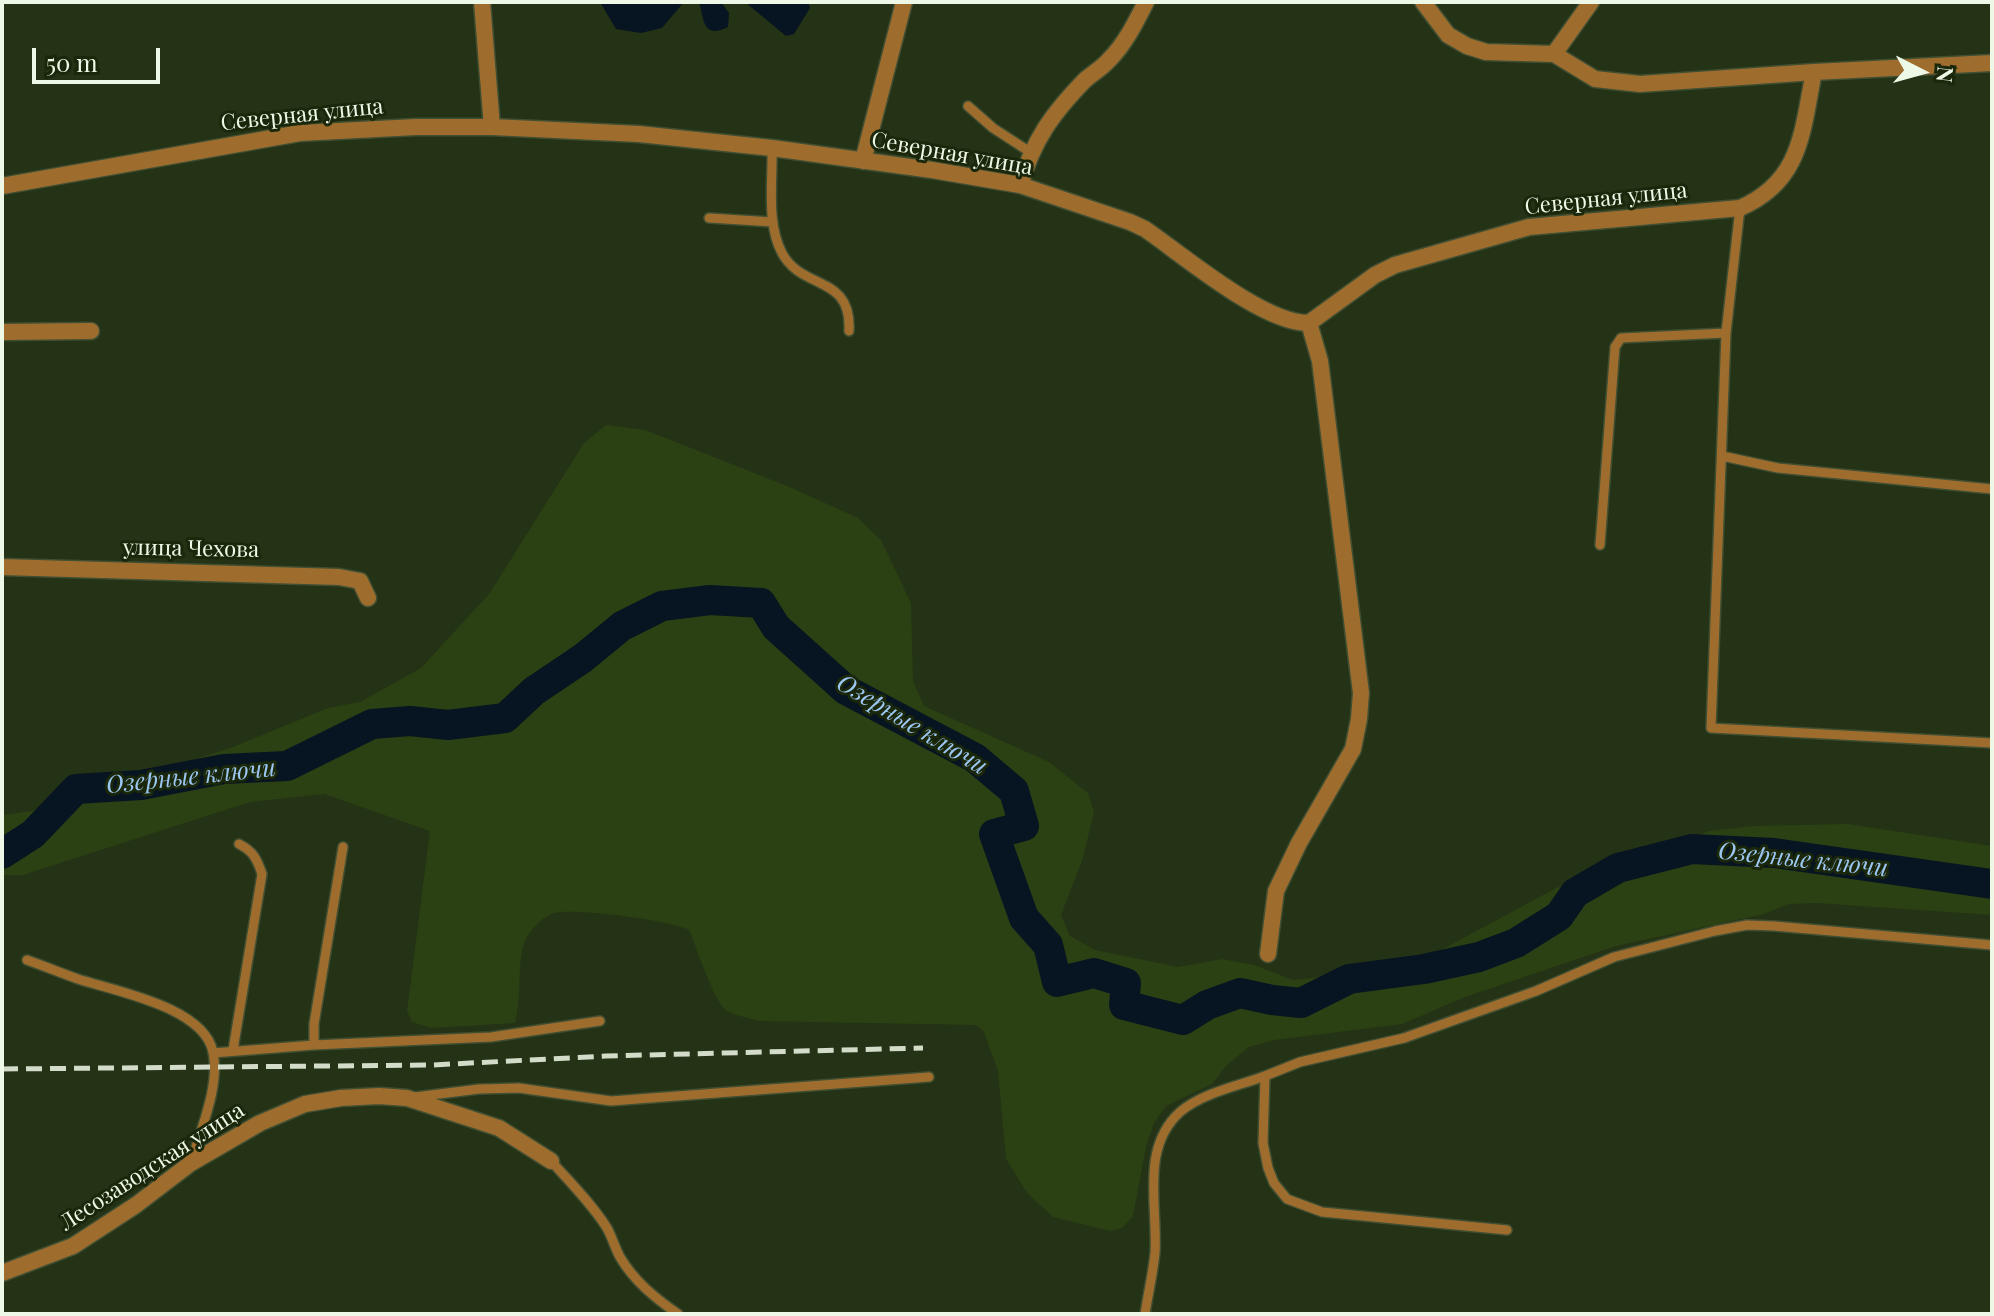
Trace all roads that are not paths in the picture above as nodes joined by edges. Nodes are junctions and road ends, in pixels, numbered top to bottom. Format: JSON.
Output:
{"nodes":[{"id":1,"x":482,"y":2,"type":"edge"},
{"id":2,"x":904,"y":2,"type":"edge"},
{"id":3,"x":1146,"y":2,"type":"edge"},
{"id":4,"x":1423,"y":2,"type":"edge"},
{"id":5,"x":1591,"y":2,"type":"edge"},
{"id":6,"x":1554,"y":54,"type":"junction"},
{"id":7,"x":1992,"y":63,"type":"edge"},
{"id":8,"x":1814,"y":72,"type":"junction"},
{"id":9,"x":968,"y":106,"type":"dead end"},
{"id":10,"x":492,"y":127,"type":"junction"},
{"id":11,"x":772,"y":148,"type":"junction"},
{"id":12,"x":1030,"y":152,"type":"junction"},
{"id":13,"x":863,"y":161,"type":"junction"},
{"id":14,"x":1020,"y":185,"type":"junction"},
{"id":15,"x":2,"y":186,"type":"edge"},
{"id":16,"x":1740,"y":208,"type":"junction"},
{"id":17,"x":709,"y":218,"type":"dead end"},
{"id":18,"x":773,"y":222,"type":"junction"},
{"id":19,"x":1309,"y":323,"type":"junction"},
{"id":20,"x":91,"y":331,"type":"dead end"},
{"id":21,"x":849,"y":331,"type":"dead end"},
{"id":22,"x":2,"y":332,"type":"edge"},
{"id":23,"x":1726,"y":333,"type":"junction"},
{"id":24,"x":1722,"y":456,"type":"junction"},
{"id":25,"x":1992,"y":489,"type":"edge"},
{"id":26,"x":1600,"y":545,"type":"dead end"},
{"id":27,"x":2,"y":567,"type":"edge"},
{"id":28,"x":368,"y":598,"type":"dead end"},
{"id":29,"x":1992,"y":743,"type":"edge"},
{"id":30,"x":239,"y":844,"type":"dead end"},
{"id":31,"x":343,"y":847,"type":"dead end"},
{"id":32,"x":1992,"y":945,"type":"edge"},
{"id":33,"x":1268,"y":954,"type":"dead end"},
{"id":34,"x":27,"y":960,"type":"dead end"},
{"id":35,"x":600,"y":1021,"type":"dead end"},
{"id":36,"x":314,"y":1045,"type":"junction"},
{"id":37,"x":233,"y":1050,"type":"junction"},
{"id":38,"x":213,"y":1053,"type":"junction"},
{"id":39,"x":1265,"y":1076,"type":"junction"},
{"id":40,"x":929,"y":1077,"type":"dead end"},
{"id":41,"x":407,"y":1098,"type":"junction"},
{"id":42,"x":551,"y":1161,"type":"joint"},
{"id":43,"x":191,"y":1163,"type":"junction"},
{"id":44,"x":1507,"y":1230,"type":"dead end"},
{"id":45,"x":2,"y":1273,"type":"edge"},
{"id":46,"x":678,"y":1314,"type":"edge"},
{"id":47,"x":1145,"y":1314,"type":"edge"}],
"edges":[{"from":1,"to":10,"type":"street"},
{"from":2,"to":13,"type":"street"},
{"from":3,"to":12,"type":"street"},
{"from":4,"to":6,"type":"street"},
{"from":5,"to":6,"type":"street"},
{"from":6,"to":8,"type":"street"},
{"from":7,"to":8,"type":"street"},
{"from":8,"to":16,"type":"street","name":"Северная улица"},
{"from":9,"to":12,"type":"lane"},
{"from":10,"to":11,"type":"street","name":"Северная улица"},
{"from":10,"to":15,"type":"street","name":"Северная улица"},
{"from":11,"to":13,"type":"street","name":"Северная улица"},
{"from":11,"to":18,"type":"lane"},
{"from":12,"to":14,"type":"street"},
{"from":13,"to":14,"type":"street","name":"Северная улица"},
{"from":14,"to":19,"type":"street","name":"Северная улица"},
{"from":16,"to":19,"type":"street","name":"Северная улица"},
{"from":16,"to":23,"type":"lane"},
{"from":17,"to":18,"type":"lane"},
{"from":18,"to":21,"type":"lane"},
{"from":19,"to":33,"type":"street"},
{"from":20,"to":22,"type":"street"},
{"from":23,"to":24,"type":"lane"},
{"from":23,"to":26,"type":"lane"},
{"from":24,"to":25,"type":"lane"},
{"from":24,"to":29,"type":"lane"},
{"from":27,"to":28,"type":"street","name":"улица Чехова"},
{"from":30,"to":37,"type":"lane"},
{"from":31,"to":36,"type":"lane"},
{"from":32,"to":39,"type":"lane"},
{"from":34,"to":38,"type":"lane"},
{"from":35,"to":36,"type":"lane"},
{"from":36,"to":37,"type":"lane"},
{"from":37,"to":38,"type":"lane"},
{"from":38,"to":43,"type":"lane"},
{"from":39,"to":44,"type":"lane"},
{"from":39,"to":47,"type":"lane"},
{"from":40,"to":41,"type":"lane"},
{"from":41,"to":42,"type":"street","name":"Лесозаводская улица"},
{"from":41,"to":43,"type":"street","name":"Лесозаводская улица"},
{"from":42,"to":46,"type":"lane"},
{"from":43,"to":45,"type":"street","name":"Лесозаводская улица"}]}
